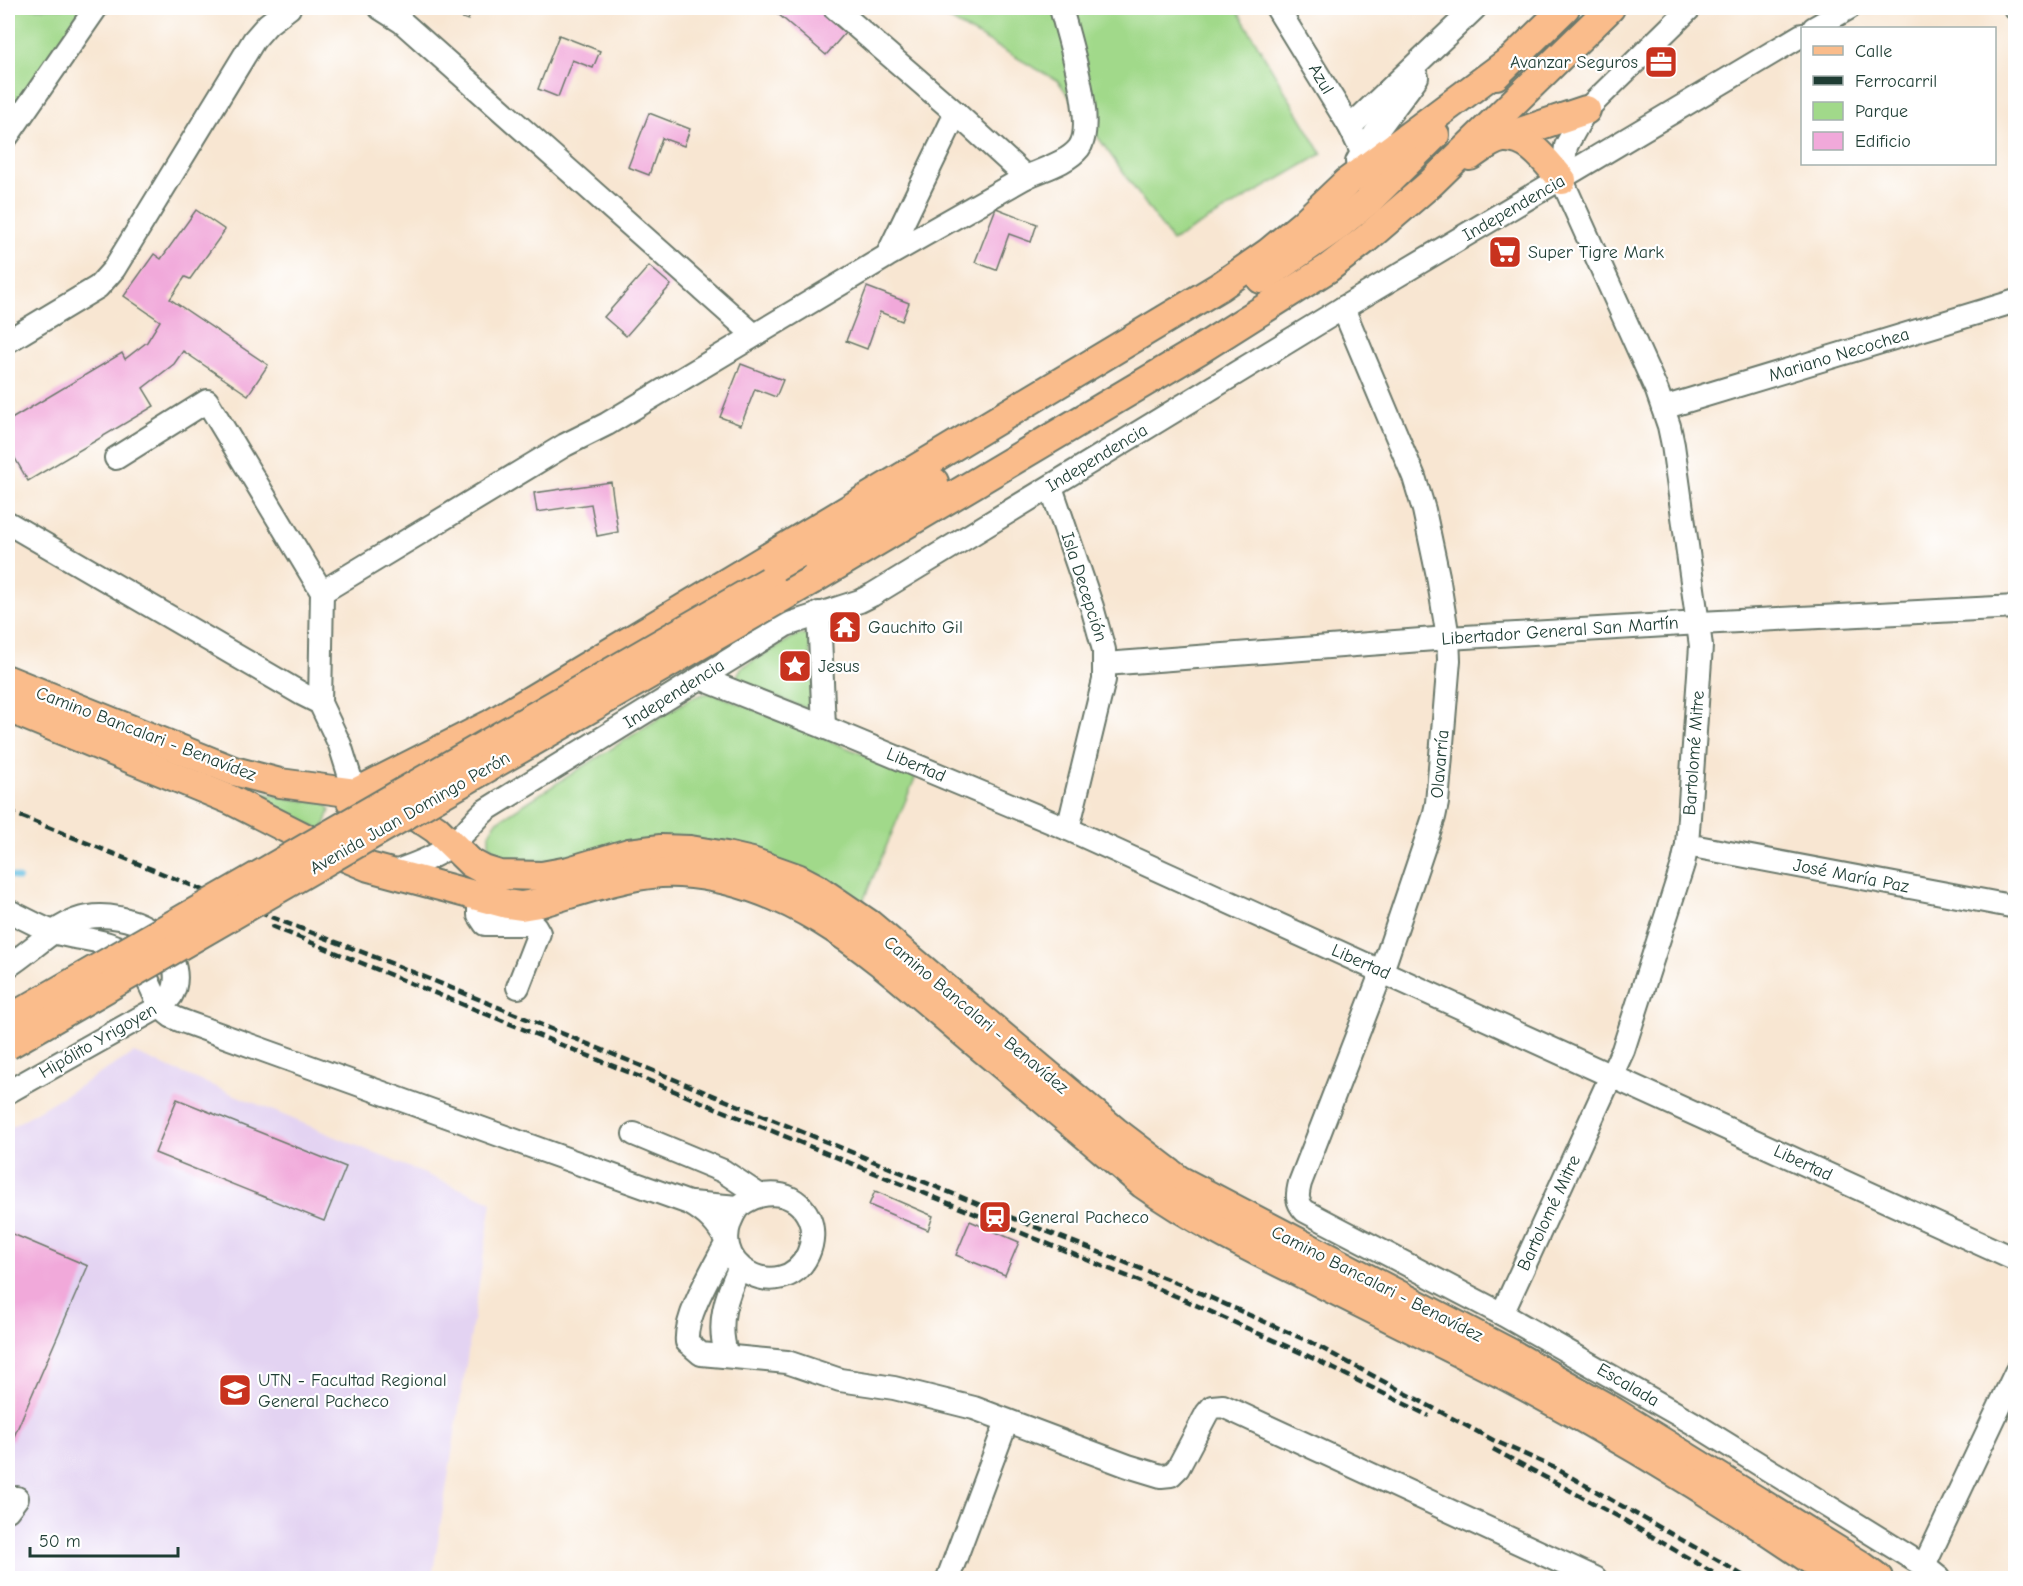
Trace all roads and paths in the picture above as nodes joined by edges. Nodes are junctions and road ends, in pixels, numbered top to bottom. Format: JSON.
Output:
{"nodes":[{"id":1,"x":96,"y":8,"type":"edge"},
{"id":2,"x":290,"y":8,"type":"edge"},
{"id":3,"x":380,"y":8,"type":"edge"},
{"id":4,"x":835,"y":8,"type":"edge"},
{"id":5,"x":1061,"y":8,"type":"edge"},
{"id":6,"x":1277,"y":8,"type":"edge"},
{"id":7,"x":1475,"y":8,"type":"edge"},
{"id":8,"x":1565,"y":8,"type":"edge"},
{"id":9,"x":1610,"y":8,"type":"edge"},
{"id":10,"x":1690,"y":8,"type":"edge"},
{"id":11,"x":1849,"y":8,"type":"edge"},
{"id":12,"x":1816,"y":27,"type":"edge"},
{"id":13,"x":1801,"y":36,"type":"edge"},
{"id":14,"x":1440,"y":43,"type":"junction"},
{"id":15,"x":1508,"y":62,"type":"junction"},
{"id":16,"x":1586,"y":110,"type":"junction"},
{"id":17,"x":956,"y":113,"type":"junction"},
{"id":18,"x":1350,"y":127,"type":"junction"},
{"id":19,"x":8,"y":135,"type":"edge"},
{"id":20,"x":1502,"y":138,"type":"junction"},
{"id":21,"x":1362,"y":152,"type":"junction"},
{"id":22,"x":1026,"y":177,"type":"junction"},
{"id":23,"x":1562,"y":180,"type":"junction"},
{"id":24,"x":1347,"y":182,"type":"junction"},
{"id":25,"x":1431,"y":183,"type":"junction"},
{"id":26,"x":887,"y":256,"type":"junction"},
{"id":27,"x":2016,"y":302,"type":"edge"},
{"id":28,"x":1343,"y":308,"type":"junction"},
{"id":29,"x":754,"y":335,"type":"junction"},
{"id":30,"x":8,"y":341,"type":"edge"},
{"id":31,"x":1663,"y":408,"type":"junction"},
{"id":32,"x":116,"y":458,"type":"dead end"},
{"id":33,"x":1051,"y":487,"type":"junction"},
{"id":34,"x":8,"y":523,"type":"edge"},
{"id":35,"x":322,"y":592,"type":"junction"},
{"id":36,"x":2016,"y":607,"type":"edge"},
{"id":37,"x":819,"y":613,"type":"junction"},
{"id":38,"x":1700,"y":623,"type":"junction"},
{"id":39,"x":1448,"y":638,"type":"junction"},
{"id":40,"x":1105,"y":664,"type":"junction"},
{"id":41,"x":700,"y":678,"type":"junction"},
{"id":42,"x":8,"y":680,"type":"edge"},
{"id":43,"x":320,"y":703,"type":"junction"},
{"id":44,"x":8,"y":708,"type":"edge"},
{"id":45,"x":824,"y":727,"type":"junction"},
{"id":46,"x":355,"y":793,"type":"junction"},
{"id":47,"x":1068,"y":829,"type":"junction"},
{"id":48,"x":452,"y":844,"type":"junction"},
{"id":49,"x":1687,"y":845,"type":"junction"},
{"id":50,"x":326,"y":848,"type":"junction"},
{"id":51,"x":392,"y":873,"type":"junction"},
{"id":52,"x":479,"y":897,"type":"junction"},
{"id":53,"x":2016,"y":907,"type":"edge"},
{"id":54,"x":8,"y":911,"type":"edge"},
{"id":55,"x":54,"y":932,"type":"junction"},
{"id":56,"x":8,"y":966,"type":"edge"},
{"id":57,"x":1382,"y":971,"type":"junction"},
{"id":58,"x":518,"y":987,"type":"dead end"},
{"id":59,"x":161,"y":1006,"type":"junction"},
{"id":60,"x":8,"y":1020,"type":"edge"},
{"id":61,"x":8,"y":1045,"type":"edge"},
{"id":62,"x":1612,"y":1076,"type":"junction"},
{"id":63,"x":8,"y":1092,"type":"edge"},
{"id":64,"x":634,"y":1134,"type":"dead end"},
{"id":65,"x":759,"y":1195,"type":"junction"},
{"id":66,"x":689,"y":1203,"type":"junction"},
{"id":67,"x":738,"y":1207,"type":"junction"},
{"id":68,"x":1305,"y":1211,"type":"joint"},
{"id":69,"x":727,"y":1242,"type":"junction"},
{"id":70,"x":2016,"y":1260,"type":"edge"},
{"id":71,"x":740,"y":1267,"type":"junction"},
{"id":72,"x":1502,"y":1314,"type":"junction"},
{"id":73,"x":727,"y":1355,"type":"junction"},
{"id":74,"x":2016,"y":1372,"type":"edge"},
{"id":75,"x":1007,"y":1421,"type":"junction"},
{"id":76,"x":1932,"y":1572,"type":"edge"},
{"id":77,"x":1585,"y":1576,"type":"edge"},
{"id":78,"x":948,"y":1578,"type":"edge"},
{"id":79,"x":1837,"y":1578,"type":"edge"},
{"id":80,"x":1878,"y":1578,"type":"edge"}],
"edges":[{"from":1,"to":19,"type":"street"},
{"from":2,"to":30,"type":"street"},
{"from":3,"to":29,"type":"street"},
{"from":4,"to":17,"type":"street"},
{"from":5,"to":22,"type":"street"},
{"from":6,"to":18,"type":"street","name":"Azul"},
{"from":7,"to":14,"type":"street"},
{"from":8,"to":15,"type":"main road"},
{"from":9,"to":25,"type":"main road"},
{"from":10,"to":16,"type":"street"},
{"from":11,"to":12,"type":"street"},
{"from":13,"to":23,"type":"street","name":"Independencia"},
{"from":14,"to":18,"type":"street"},
{"from":14,"to":21,"type":"street"},
{"from":15,"to":24,"type":"main road"},
{"from":15,"to":60,"type":"main road","bridge":true},
{"from":16,"to":20,"type":"main road"},
{"from":16,"to":23,"type":"street"},
{"from":17,"to":22,"type":"street"},
{"from":17,"to":26,"type":"street"},
{"from":18,"to":21,"type":"street","name":"Azul"},
{"from":20,"to":23,"type":"main road"},
{"from":20,"to":25,"type":"main road"},
{"from":21,"to":24,"type":"street"},
{"from":22,"to":26,"type":"street"},
{"from":23,"to":28,"type":"street","name":"Independencia"},
{"from":23,"to":31,"type":"street","name":"Bartolomé Mitre"},
{"from":24,"to":46,"type":"main road"},
{"from":25,"to":61,"type":"main road","name":"Avenida Juan Domingo Perón","bridge":true},
{"from":26,"to":29,"type":"street"},
{"from":27,"to":31,"type":"street","name":"Mariano Necochea"},
{"from":28,"to":33,"type":"street","name":"Independencia"},
{"from":28,"to":39,"type":"street","name":"Olavarría"},
{"from":29,"to":35,"type":"street"},
{"from":31,"to":38,"type":"street","name":"Bartolomé Mitre"},
{"from":32,"to":35,"type":"street"},
{"from":33,"to":37,"type":"street","name":"Independencia"},
{"from":33,"to":40,"type":"street","name":"Isla Decepción"},
{"from":34,"to":43,"type":"street"},
{"from":35,"to":43,"type":"street"},
{"from":36,"to":38,"type":"street","name":"Libertador General San Martín"},
{"from":37,"to":41,"type":"street","name":"Independencia"},
{"from":37,"to":45,"type":"street"},
{"from":38,"to":39,"type":"street","name":"Libertador General San Martín"},
{"from":38,"to":49,"type":"street","name":"Bartolomé Mitre"},
{"from":39,"to":40,"type":"street","name":"Libertador General San Martín"},
{"from":39,"to":57,"type":"street","name":"Olavarría"},
{"from":40,"to":47,"type":"street","name":"Isla Decepción"},
{"from":41,"to":45,"type":"street","name":"Libertad"},
{"from":41,"to":48,"type":"street","name":"Independencia"},
{"from":42,"to":46,"type":"main road","name":"Camino Bancalari - Benavídez"},
{"from":43,"to":46,"type":"street"},
{"from":44,"to":50,"type":"main road","name":"Camino Bancalari - Benavídez"},
{"from":45,"to":47,"type":"street","name":"Libertad"},
{"from":46,"to":48,"type":"main road","name":"Camino Bancalari - Benavídez"},
{"from":46,"to":50,"type":"main road"},
{"from":47,"to":57,"type":"street","name":"Libertad"},
{"from":48,"to":51,"type":"street","name":"Independencia"},
{"from":48,"to":80,"type":"main road","name":"Camino Bancalari - Benavídez"},
{"from":49,"to":53,"type":"street","name":"José María Paz"},
{"from":49,"to":62,"type":"street","name":"Bartolomé Mitre"},
{"from":50,"to":51,"type":"main road","name":"Camino Bancalari - Benavídez"},
{"from":51,"to":52,"type":"main road","name":"Camino Bancalari - Benavídez"},
{"from":52,"to":58,"type":"street"},
{"from":52,"to":79,"type":"main road","name":"Camino Bancalari - Benavídez"},
{"from":54,"to":55,"type":"street"},
{"from":55,"to":56,"type":"street","name":"Hipólito Yrigoyen"},
{"from":55,"to":59,"type":"street"},
{"from":55,"to":59,"type":"street","name":"Hipólito Yrigoyen"},
{"from":57,"to":62,"type":"street","name":"Libertad"},
{"from":57,"to":68,"type":"street","name":"Olavarría"},
{"from":59,"to":63,"type":"street","name":"Hipólito Yrigoyen"},
{"from":59,"to":66,"type":"street"},
{"from":62,"to":70,"type":"street","name":"Libertad"},
{"from":62,"to":72,"type":"street","name":"Bartolomé Mitre"},
{"from":64,"to":65,"type":"street"},
{"from":65,"to":67,"type":"street"},
{"from":65,"to":71,"type":"street"},
{"from":66,"to":67,"type":"street"},
{"from":66,"to":69,"type":"street"},
{"from":67,"to":69,"type":"street"},
{"from":68,"to":72,"type":"street","name":"Escalada"},
{"from":69,"to":71,"type":"street"},
{"from":69,"to":73,"type":"street"},
{"from":71,"to":73,"type":"street"},
{"from":72,"to":76,"type":"street","name":"Escalada"},
{"from":73,"to":75,"type":"street"},
{"from":74,"to":76,"type":"street"},
{"from":75,"to":77,"type":"street"},
{"from":75,"to":78,"type":"street"}]}
